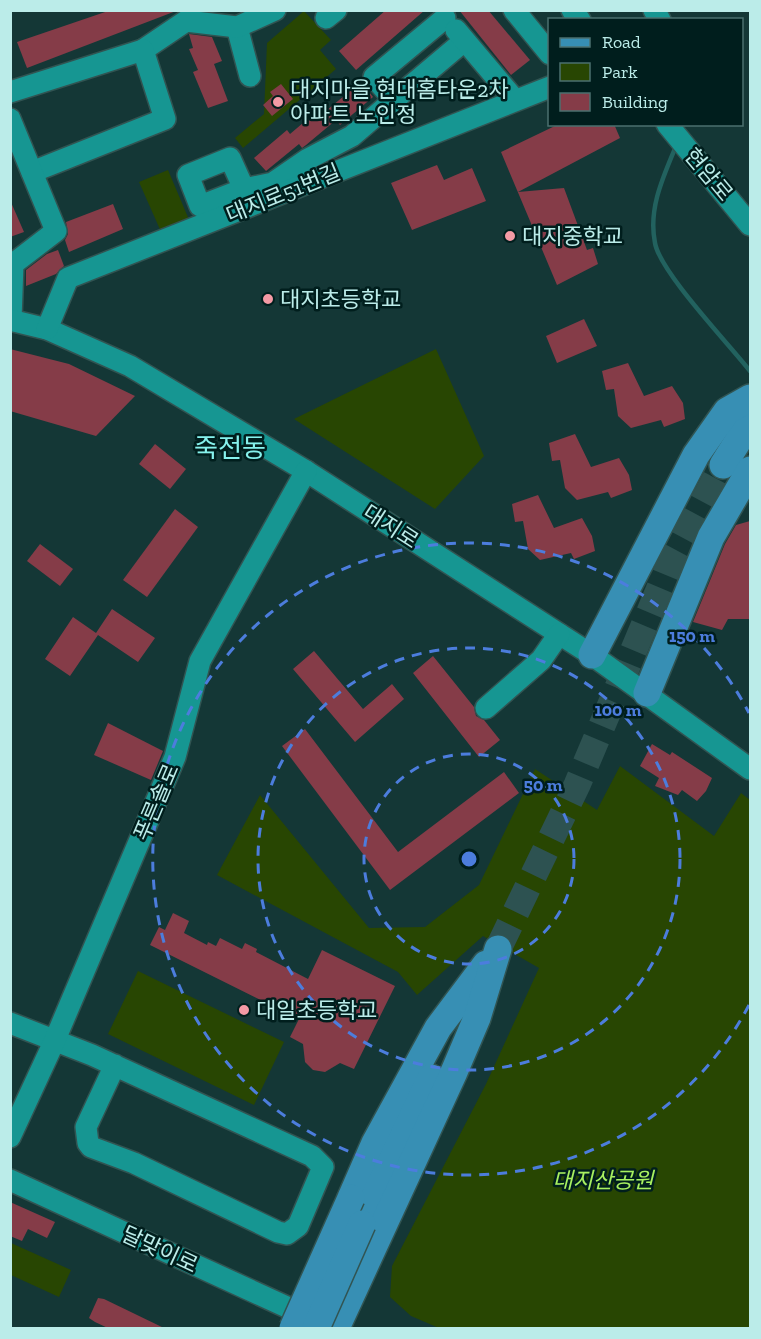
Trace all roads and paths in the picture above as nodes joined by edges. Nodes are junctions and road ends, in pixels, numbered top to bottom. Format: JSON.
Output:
{"nodes":[{"id":1,"x":275,"y":10,"type":"edge"},
{"id":2,"x":514,"y":10,"type":"edge"},
{"id":3,"x":443,"y":14,"type":"edge"},
{"id":4,"x":185,"y":16,"type":"edge"},
{"id":5,"x":237,"y":27,"type":"junction"},
{"id":6,"x":464,"y":40,"type":"junction"},
{"id":7,"x":143,"y":50,"type":"junction"},
{"id":8,"x":548,"y":53,"type":"edge"},
{"id":9,"x":250,"y":75,"type":"dead end"},
{"id":10,"x":548,"y":87,"type":"edge"},
{"id":11,"x":10,"y":92,"type":"edge"},
{"id":12,"x":394,"y":100,"type":"junction"},
{"id":13,"x":515,"y":100,"type":"junction"},
{"id":14,"x":10,"y":119,"type":"edge"},
{"id":15,"x":669,"y":126,"type":"edge"},
{"id":16,"x":32,"y":172,"type":"junction"},
{"id":17,"x":244,"y":189,"type":"dead end"},
{"id":18,"x":750,"y":225,"type":"edge"},
{"id":19,"x":11,"y":320,"type":"edge"},
{"id":20,"x":46,"y":329,"type":"junction"},
{"id":21,"x":750,"y":398,"type":"edge"},
{"id":22,"x":739,"y":423,"type":"edge"},
{"id":23,"x":723,"y":465,"type":"tunnel mouth"},
{"id":24,"x":750,"y":470,"type":"edge"},
{"id":25,"x":306,"y":471,"type":"junction"},
{"id":26,"x":559,"y":634,"type":"junction"},
{"id":27,"x":592,"y":656,"type":"junction"},
{"id":28,"x":647,"y":693,"type":"junction"},
{"id":29,"x":486,"y":708,"type":"dead end"},
{"id":30,"x":750,"y":769,"type":"edge"},
{"id":31,"x":10,"y":1023,"type":"edge"},
{"id":32,"x":54,"y":1042,"type":"junction"},
{"id":33,"x":115,"y":1065,"type":"junction"},
{"id":34,"x":10,"y":1137,"type":"edge"},
{"id":35,"x":10,"y":1180,"type":"edge"},
{"id":36,"x":372,"y":1225,"type":"junction"},
{"id":37,"x":306,"y":1325,"type":"edge"},
{"id":38,"x":336,"y":1329,"type":"edge"}],
"edges":[{"from":1,"to":5,"type":"street"},
{"from":2,"to":8,"type":"street"},
{"from":3,"to":6,"type":"street"},
{"from":3,"to":12,"type":"street"},
{"from":4,"to":5,"type":"street"},
{"from":4,"to":7,"type":"street"},
{"from":5,"to":9,"type":"street"},
{"from":6,"to":12,"type":"street"},
{"from":6,"to":13,"type":"street"},
{"from":7,"to":11,"type":"street"},
{"from":7,"to":16,"type":"street"},
{"from":10,"to":13,"type":"street","name":"대지로51번길"},
{"from":12,"to":17,"type":"street"},
{"from":13,"to":20,"type":"street","name":"대지로51번길"},
{"from":14,"to":16,"type":"street"},
{"from":15,"to":18,"type":"street","name":"현암로"},
{"from":16,"to":19,"type":"street"},
{"from":19,"to":20,"type":"street","name":"대지로"},
{"from":20,"to":25,"type":"street","name":"대지로"},
{"from":21,"to":22,"type":"main road"},
{"from":22,"to":23,"type":"main road"},
{"from":22,"to":27,"type":"main road"},
{"from":24,"to":28,"type":"main road"},
{"from":25,"to":26,"type":"street","name":"대지로"},
{"from":25,"to":32,"type":"street","name":"푸른솔로"},
{"from":26,"to":27,"type":"street","name":"대지로"},
{"from":26,"to":29,"type":"street"},
{"from":27,"to":28,"type":"street","name":"대지로"},
{"from":28,"to":30,"type":"street","name":"대지로"},
{"from":31,"to":32,"type":"street"},
{"from":32,"to":33,"type":"street"},
{"from":32,"to":34,"type":"street","name":"푸른솔로"},
{"from":33,"to":33,"type":"street"},
{"from":35,"to":37,"type":"street","name":"달맞이로"},
{"from":36,"to":37,"type":"main road","bridge":true},
{"from":36,"to":37,"type":"main road","bridge":true},
{"from":36,"to":38,"type":"main road"},
{"from":37,"to":38,"type":"street","name":"달맞이로"}]}
